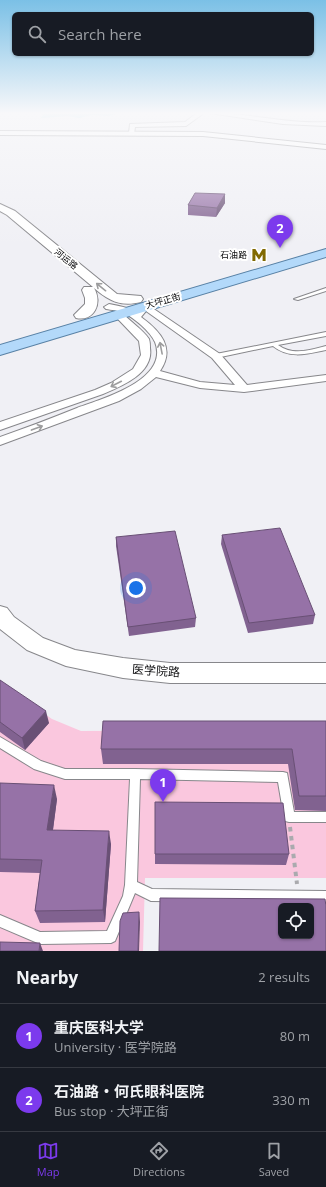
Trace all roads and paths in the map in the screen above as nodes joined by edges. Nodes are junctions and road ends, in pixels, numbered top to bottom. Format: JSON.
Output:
{"nodes":[{"id":1,"x":0,"y":207,"type":"edge"},
{"id":2,"x":0,"y":216,"type":"edge"},
{"id":3,"x":325,"y":252,"type":"edge"},
{"id":4,"x":326,"y":289,"type":"edge"},
{"id":5,"x":89,"y":290,"type":"junction"},
{"id":6,"x":296,"y":299,"type":"dead end"},
{"id":7,"x":141,"y":302,"type":"junction"},
{"id":8,"x":118,"y":310,"type":"junction"},
{"id":9,"x":81,"y":315,"type":"junction"},
{"id":10,"x":153,"y":332,"type":"junction"},
{"id":11,"x":326,"y":334,"type":"edge"},
{"id":12,"x":0,"y":339,"type":"edge"},
{"id":13,"x":273,"y":344,"type":"junction"},
{"id":14,"x":326,"y":348,"type":"edge"},
{"id":15,"x":0,"y":350,"type":"edge"},
{"id":16,"x":216,"y":356,"type":"junction"},
{"id":17,"x":154,"y":373,"type":"junction"},
{"id":18,"x":326,"y":378,"type":"edge"},
{"id":19,"x":244,"y":389,"type":"junction"},
{"id":20,"x":0,"y":426,"type":"edge"},
{"id":21,"x":0,"y":441,"type":"edge"},
{"id":22,"x":0,"y":614,"type":"edge"},
{"id":23,"x":326,"y":673,"type":"edge"},
{"id":24,"x":0,"y":742,"type":"edge"},
{"id":25,"x":135,"y":774,"type":"junction"},
{"id":26,"x":289,"y":817,"type":"junction"},
{"id":27,"x":326,"y":817,"type":"edge"},
{"id":28,"x":131,"y":885,"type":"junction"},
{"id":29,"x":299,"y":896,"type":"junction"},
{"id":30,"x":326,"y":897,"type":"edge"},
{"id":31,"x":0,"y":921,"type":"edge"}],
"edges":[{"from":7,"to":1,"type":"main road","name":"河运路","one_way":true},
{"from":2,"to":5,"type":"main road","name":"河运路"},
{"from":3,"to":7,"type":"main road","name":"大坪正街"},
{"from":4,"to":6,"type":"lane"},
{"from":5,"to":8,"type":"main road","name":"河运路"},
{"from":5,"to":9,"type":"main road"},
{"from":7,"to":8,"type":"main road","name":"大坪正街"},
{"from":7,"to":10,"type":"street"},
{"from":7,"to":16,"type":"street"},
{"from":8,"to":9,"type":"main road","name":"大坪正街"},
{"from":8,"to":10,"type":"street"},
{"from":8,"to":15,"type":"main road","name":"大坪正街"},
{"from":8,"to":20,"type":"street","one_way":true},
{"from":9,"to":12,"type":"main road","name":"大坪正街"},
{"from":17,"to":10,"type":"street","one_way":true},
{"from":11,"to":13,"type":"lane"},
{"from":13,"to":14,"type":"lane"},
{"from":13,"to":16,"type":"lane"},
{"from":16,"to":19,"type":"street"},
{"from":17,"to":19,"type":"street"},
{"from":21,"to":17,"type":"street","one_way":true},
{"from":18,"to":19,"type":"street"},
{"from":22,"to":23,"type":"street","name":"医学院路"},
{"from":24,"to":25,"type":"lane"},
{"from":25,"to":26,"type":"lane"},
{"from":25,"to":28,"type":"lane"},
{"from":26,"to":27,"type":"lane"},
{"from":26,"to":29,"type":"path"},
{"from":28,"to":29,"type":"lane"},
{"from":28,"to":31,"type":"lane"},
{"from":29,"to":30,"type":"lane"}]}
